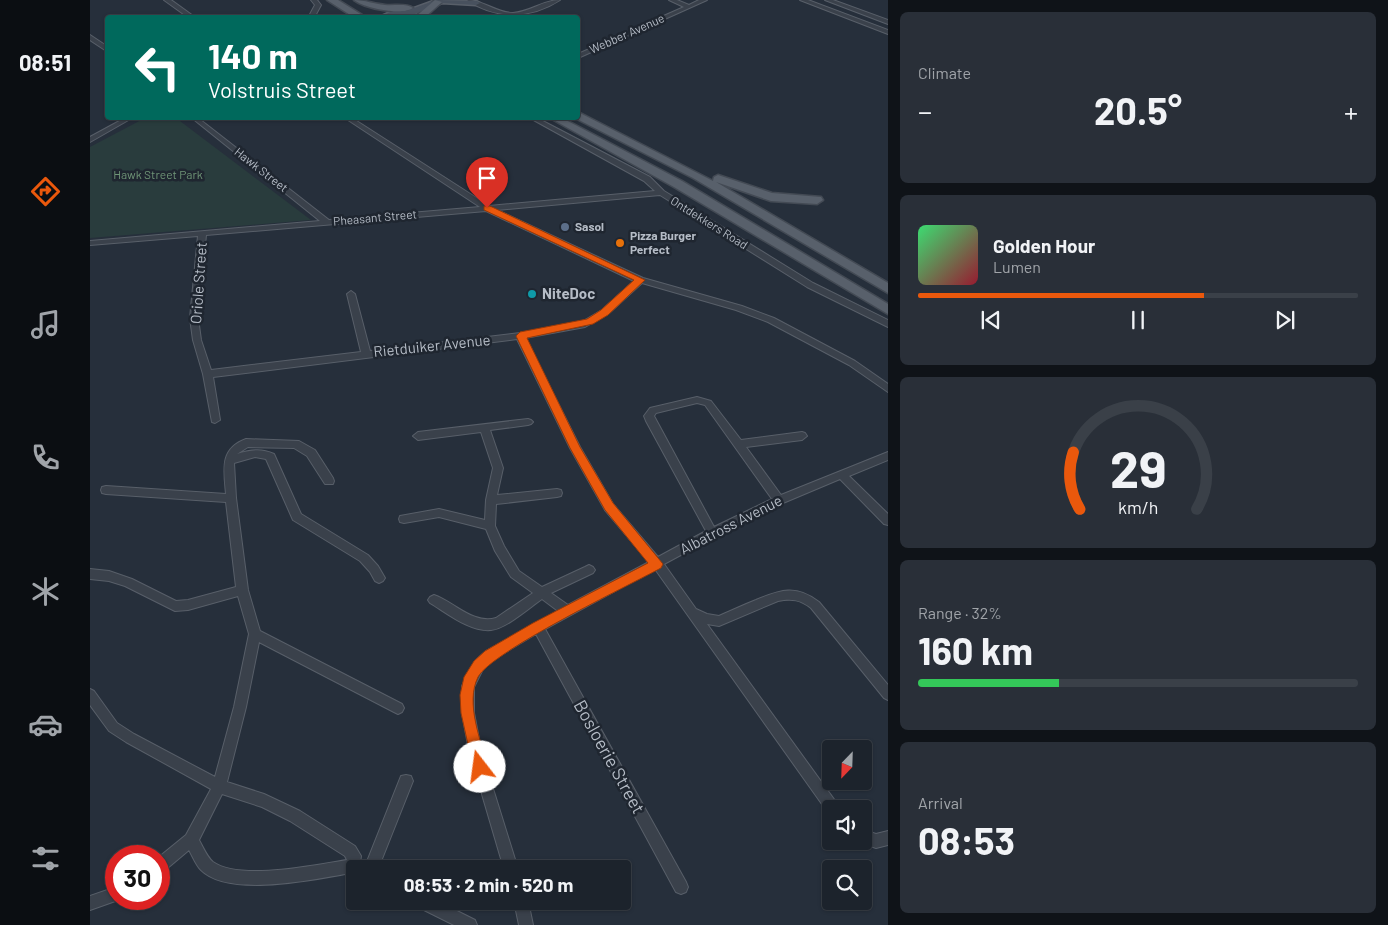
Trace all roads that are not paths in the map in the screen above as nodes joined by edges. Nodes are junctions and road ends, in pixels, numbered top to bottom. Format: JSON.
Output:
{"nodes":[{"id":1,"x":167,"y":0,"type":"edge"},
{"id":2,"x":314,"y":0,"type":"edge"},
{"id":3,"x":332,"y":0,"type":"edge"},
{"id":4,"x":353,"y":0,"type":"edge"},
{"id":5,"x":358,"y":0,"type":"edge"},
{"id":6,"x":426,"y":0,"type":"edge"},
{"id":7,"x":557,"y":0,"type":"edge"},
{"id":8,"x":672,"y":0,"type":"edge"},
{"id":9,"x":704,"y":0,"type":"edge"},
{"id":10,"x":828,"y":0,"type":"edge"},
{"id":11,"x":441,"y":1,"type":"edge"},
{"id":12,"x":473,"y":1,"type":"edge"},
{"id":13,"x":809,"y":1,"type":"edge"},
{"id":14,"x":689,"y":6,"type":"junction"},
{"id":15,"x":408,"y":8,"type":"junction"},
{"id":16,"x":190,"y":15,"type":"edge"},
{"id":17,"x":313,"y":15,"type":"edge"},
{"id":18,"x":349,"y":15,"type":"edge"},
{"id":19,"x":358,"y":15,"type":"edge"},
{"id":20,"x":380,"y":15,"type":"edge"},
{"id":21,"x":389,"y":15,"type":"edge"},
{"id":22,"x":404,"y":15,"type":"edge"},
{"id":23,"x":421,"y":15,"type":"edge"},
{"id":24,"x":888,"y":22,"type":"edge"},
{"id":25,"x":888,"y":32,"type":"edge"},
{"id":26,"x":90,"y":37,"type":"edge"},
{"id":27,"x":105,"y":48,"type":"edge"},
{"id":28,"x":580,"y":55,"type":"edge"},
{"id":29,"x":580,"y":116,"type":"edge"},
{"id":30,"x":125,"y":120,"type":"edge"},
{"id":31,"x":198,"y":120,"type":"edge"},
{"id":32,"x":351,"y":120,"type":"edge"},
{"id":33,"x":537,"y":120,"type":"edge"},
{"id":34,"x":559,"y":120,"type":"edge"},
{"id":35,"x":90,"y":140,"type":"edge"},
{"id":36,"x":664,"y":159,"type":"junction"},
{"id":37,"x":661,"y":193,"type":"junction"},
{"id":38,"x":817,"y":200,"type":"dead end"},
{"id":39,"x":487,"y":208,"type":"junction"},
{"id":40,"x":327,"y":222,"type":"junction"},
{"id":41,"x":202,"y":234,"type":"junction"},
{"id":42,"x":90,"y":243,"type":"edge"},
{"id":43,"x":640,"y":280,"type":"junction"},
{"id":44,"x":888,"y":289,"type":"edge"},
{"id":45,"x":351,"y":294,"type":"dead end"},
{"id":46,"x":888,"y":310,"type":"edge"},
{"id":47,"x":888,"y":324,"type":"edge"},
{"id":48,"x":520,"y":336,"type":"junction"},
{"id":49,"x":366,"y":353,"type":"junction"},
{"id":50,"x":208,"y":374,"type":"junction"},
{"id":51,"x":888,"y":389,"type":"edge"},
{"id":52,"x":216,"y":420,"type":"dead end"},
{"id":53,"x":528,"y":422,"type":"dead end"},
{"id":54,"x":484,"y":427,"type":"junction"},
{"id":55,"x":418,"y":436,"type":"dead end"},
{"id":56,"x":802,"y":436,"type":"dead end"},
{"id":57,"x":740,"y":444,"type":"junction"},
{"id":58,"x":888,"y":456,"type":"edge"},
{"id":59,"x":229,"y":461,"type":"junction"},
{"id":60,"x":841,"y":474,"type":"junction"},
{"id":61,"x":329,"y":481,"type":"dead end"},
{"id":62,"x":106,"y":490,"type":"dead end"},
{"id":63,"x":557,"y":493,"type":"dead end"},
{"id":64,"x":230,"y":498,"type":"junction"},
{"id":65,"x":491,"y":500,"type":"junction"},
{"id":66,"x":779,"y":500,"type":"junction"},
{"id":67,"x":404,"y":520,"type":"dead end"},
{"id":68,"x":888,"y":521,"type":"edge"},
{"id":69,"x":490,"y":526,"type":"junction"},
{"id":70,"x":712,"y":533,"type":"junction"},
{"id":71,"x":657,"y":564,"type":"junction"},
{"id":72,"x":589,"y":570,"type":"dead end"},
{"id":73,"x":90,"y":574,"type":"edge"},
{"id":74,"x":379,"y":578,"type":"dead end"},
{"id":75,"x":242,"y":590,"type":"junction"},
{"id":76,"x":543,"y":592,"type":"junction"},
{"id":77,"x":434,"y":600,"type":"dead end"},
{"id":78,"x":567,"y":611,"type":"junction"},
{"id":79,"x":690,"y":612,"type":"junction"},
{"id":80,"x":538,"y":627,"type":"junction"},
{"id":81,"x":255,"y":634,"type":"junction"},
{"id":82,"x":888,"y":694,"type":"edge"},
{"id":83,"x":90,"y":695,"type":"edge"},
{"id":84,"x":398,"y":708,"type":"dead end"},
{"id":85,"x":406,"y":781,"type":"dead end"},
{"id":86,"x":219,"y":786,"type":"junction"},
{"id":87,"x":827,"y":800,"type":"edge"},
{"id":88,"x":191,"y":840,"type":"junction"},
{"id":89,"x":170,"y":857,"type":"edge"},
{"id":90,"x":354,"y":860,"type":"edge"},
{"id":91,"x":375,"y":860,"type":"edge"},
{"id":92,"x":509,"y":860,"type":"edge"},
{"id":93,"x":346,"y":869,"type":"edge"},
{"id":94,"x":681,"y":887,"type":"dead end"},
{"id":95,"x":105,"y":898,"type":"edge"},
{"id":96,"x":90,"y":903,"type":"edge"},
{"id":97,"x":439,"y":910,"type":"edge"},
{"id":98,"x":523,"y":910,"type":"edge"},
{"id":99,"x":470,"y":925,"type":"edge"},
{"id":100,"x":526,"y":925,"type":"edge"}],
"edges":[{"from":1,"to":16,"type":"street"},
{"from":2,"to":17,"type":"street"},
{"from":3,"to":18,"type":"main road"},
{"from":3,"to":19,"type":"main road"},
{"from":4,"to":20,"type":"main road"},
{"from":5,"to":15,"type":"main road"},
{"from":6,"to":15,"type":"street"},
{"from":7,"to":12,"type":"street"},
{"from":8,"to":14,"type":"street"},
{"from":9,"to":14,"type":"street","name":"Webber Avenue"},
{"from":10,"to":24,"type":"street"},
{"from":11,"to":12,"type":"street"},
{"from":11,"to":22,"type":"street"},
{"from":11,"to":23,"type":"main road"},
{"from":13,"to":25,"type":"street"},
{"from":14,"to":28,"type":"street","name":"Webber Avenue"},
{"from":15,"to":21,"type":"street"},
{"from":26,"to":27,"type":"street"},
{"from":29,"to":36,"type":"main road"},
{"from":30,"to":35,"type":"street"},
{"from":31,"to":40,"type":"street","name":"Hawk Street"},
{"from":32,"to":39,"type":"street"},
{"from":33,"to":37,"type":"street","name":"Ontdekkers Road"},
{"from":34,"to":46,"type":"main road","name":"Ontdekkers Road"},
{"from":36,"to":38,"type":"main road"},
{"from":36,"to":44,"type":"main road"},
{"from":37,"to":39,"type":"street","name":"Pheasant Street"},
{"from":37,"to":47,"type":"street","name":"Ontdekkers Road"},
{"from":39,"to":40,"type":"street","name":"Pheasant Street"},
{"from":39,"to":43,"type":"street"},
{"from":40,"to":41,"type":"street","name":"Pheasant Street"},
{"from":41,"to":42,"type":"street","name":"Pheasant Street"},
{"from":41,"to":50,"type":"street","name":"Oriole Street"},
{"from":43,"to":48,"type":"street","name":"Rietduiker Avenue"},
{"from":43,"to":51,"type":"street"},
{"from":45,"to":49,"type":"street"},
{"from":48,"to":49,"type":"street","name":"Rietduiker Avenue"},
{"from":48,"to":71,"type":"street"},
{"from":49,"to":50,"type":"street","name":"Rietduiker Avenue"},
{"from":50,"to":52,"type":"street","name":"Oriole Street"},
{"from":53,"to":54,"type":"street"},
{"from":54,"to":55,"type":"street"},
{"from":54,"to":65,"type":"street"},
{"from":56,"to":57,"type":"street"},
{"from":57,"to":66,"type":"street"},
{"from":57,"to":70,"type":"street"},
{"from":58,"to":60,"type":"street","name":"Albatross Avenue"},
{"from":59,"to":61,"type":"street"},
{"from":59,"to":64,"type":"street"},
{"from":59,"to":74,"type":"street"},
{"from":60,"to":66,"type":"street","name":"Albatross Avenue"},
{"from":60,"to":68,"type":"street"},
{"from":62,"to":64,"type":"street"},
{"from":63,"to":65,"type":"street"},
{"from":64,"to":75,"type":"street"},
{"from":65,"to":69,"type":"street"},
{"from":66,"to":70,"type":"street","name":"Albatross Avenue"},
{"from":67,"to":69,"type":"street"},
{"from":69,"to":76,"type":"street"},
{"from":70,"to":71,"type":"street","name":"Albatross Avenue"},
{"from":71,"to":78,"type":"street","name":"Albatross Avenue"},
{"from":71,"to":79,"type":"street"},
{"from":72,"to":76,"type":"street"},
{"from":73,"to":75,"type":"street"},
{"from":75,"to":81,"type":"street"},
{"from":76,"to":77,"type":"street"},
{"from":76,"to":78,"type":"street"},
{"from":78,"to":80,"type":"street","name":"Albatross Avenue"},
{"from":79,"to":82,"type":"street"},
{"from":79,"to":87,"type":"street"},
{"from":80,"to":92,"type":"street","name":"Albatross Avenue"},
{"from":80,"to":94,"type":"street","name":"Bosloerie Street"},
{"from":81,"to":84,"type":"street"},
{"from":81,"to":86,"type":"street"},
{"from":83,"to":86,"type":"street"},
{"from":85,"to":91,"type":"street"},
{"from":86,"to":88,"type":"street"},
{"from":86,"to":90,"type":"street"},
{"from":88,"to":89,"type":"street"},
{"from":88,"to":93,"type":"street"},
{"from":95,"to":96,"type":"street"},
{"from":97,"to":99,"type":"street"},
{"from":98,"to":100,"type":"street"}]}
